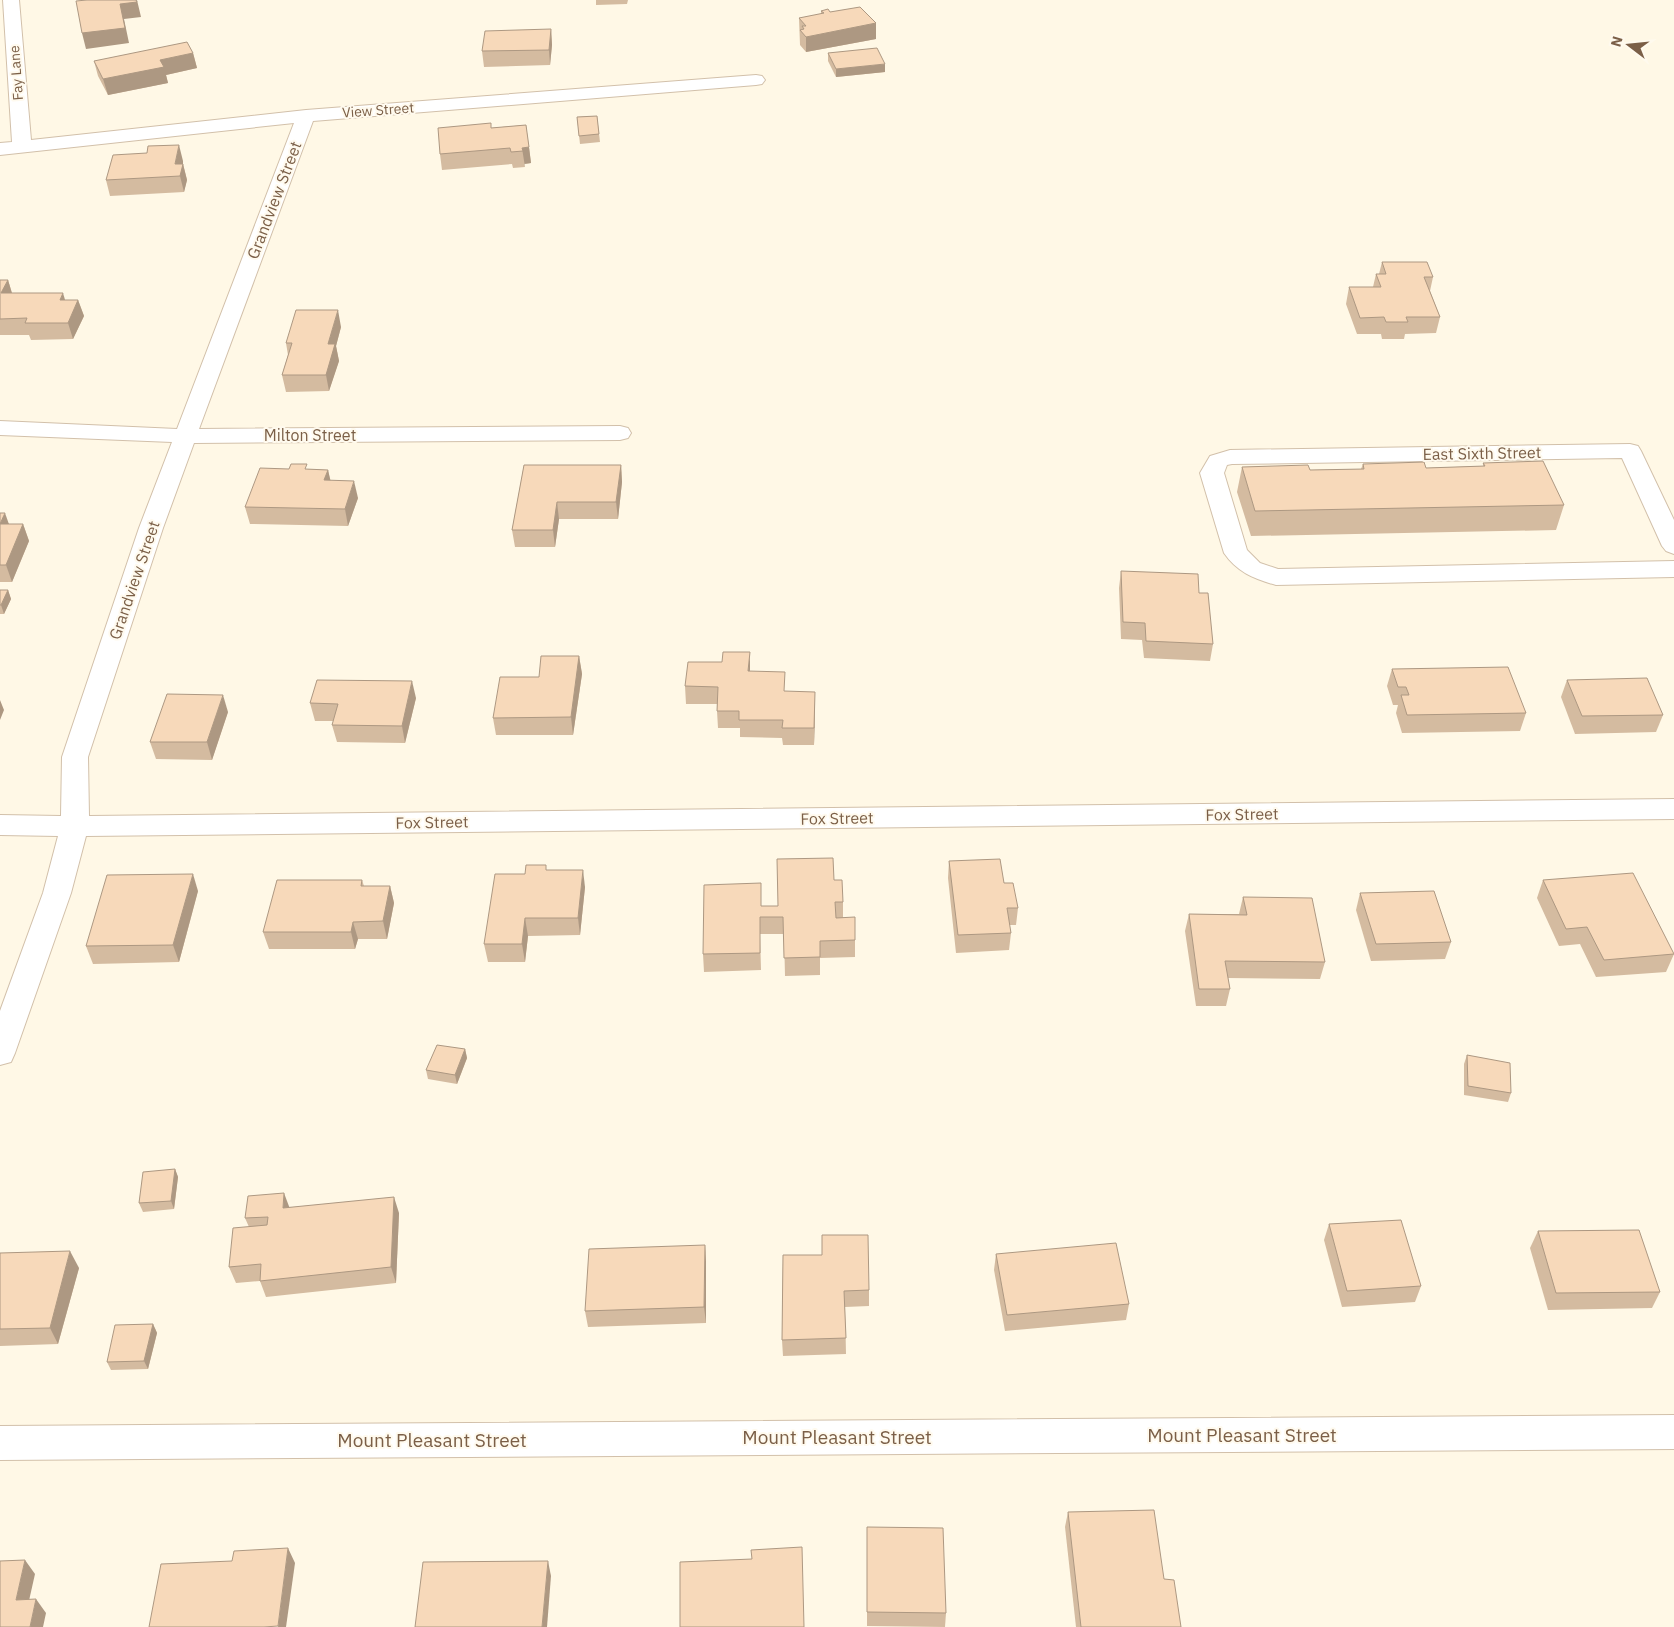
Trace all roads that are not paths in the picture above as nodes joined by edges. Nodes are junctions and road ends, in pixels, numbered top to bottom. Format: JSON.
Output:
{"nodes":[{"id":1,"x":11,"y":0,"type":"edge"},
{"id":2,"x":756,"y":80,"type":"dead end"},
{"id":3,"x":306,"y":116,"type":"junction"},
{"id":4,"x":22,"y":147,"type":"junction"},
{"id":5,"x":0,"y":149,"type":"edge"},
{"id":6,"x":0,"y":428,"type":"edge"},
{"id":7,"x":620,"y":433,"type":"dead end"},
{"id":8,"x":185,"y":436,"type":"junction"},
{"id":9,"x":1674,"y":546,"type":"edge"},
{"id":10,"x":1674,"y":569,"type":"edge"},
{"id":11,"x":1674,"y":810,"type":"edge"},
{"id":12,"x":0,"y":824,"type":"edge"},
{"id":13,"x":75,"y":826,"type":"junction"},
{"id":14,"x":0,"y":1053,"type":"edge"},
{"id":15,"x":1674,"y":1432,"type":"edge"},
{"id":16,"x":0,"y":1443,"type":"edge"}],
"edges":[{"from":1,"to":4,"type":"street","name":"Fay Lane"},
{"from":2,"to":3,"type":"street","name":"View Street"},
{"from":3,"to":4,"type":"street","name":"View Street"},
{"from":3,"to":8,"type":"street","name":"Grandview Street"},
{"from":4,"to":5,"type":"street","name":"View Street"},
{"from":6,"to":8,"type":"street","name":"Milton Street"},
{"from":7,"to":8,"type":"street","name":"Milton Street"},
{"from":8,"to":13,"type":"street","name":"Grandview Street"},
{"from":9,"to":10,"type":"street","name":"East Sixth Street"},
{"from":11,"to":13,"type":"street","name":"Fox Street"},
{"from":12,"to":13,"type":"street","name":"Fox Street"},
{"from":13,"to":14,"type":"street","name":"Grandview Street"},
{"from":15,"to":16,"type":"street","name":"Mount Pleasant Street"}]}
